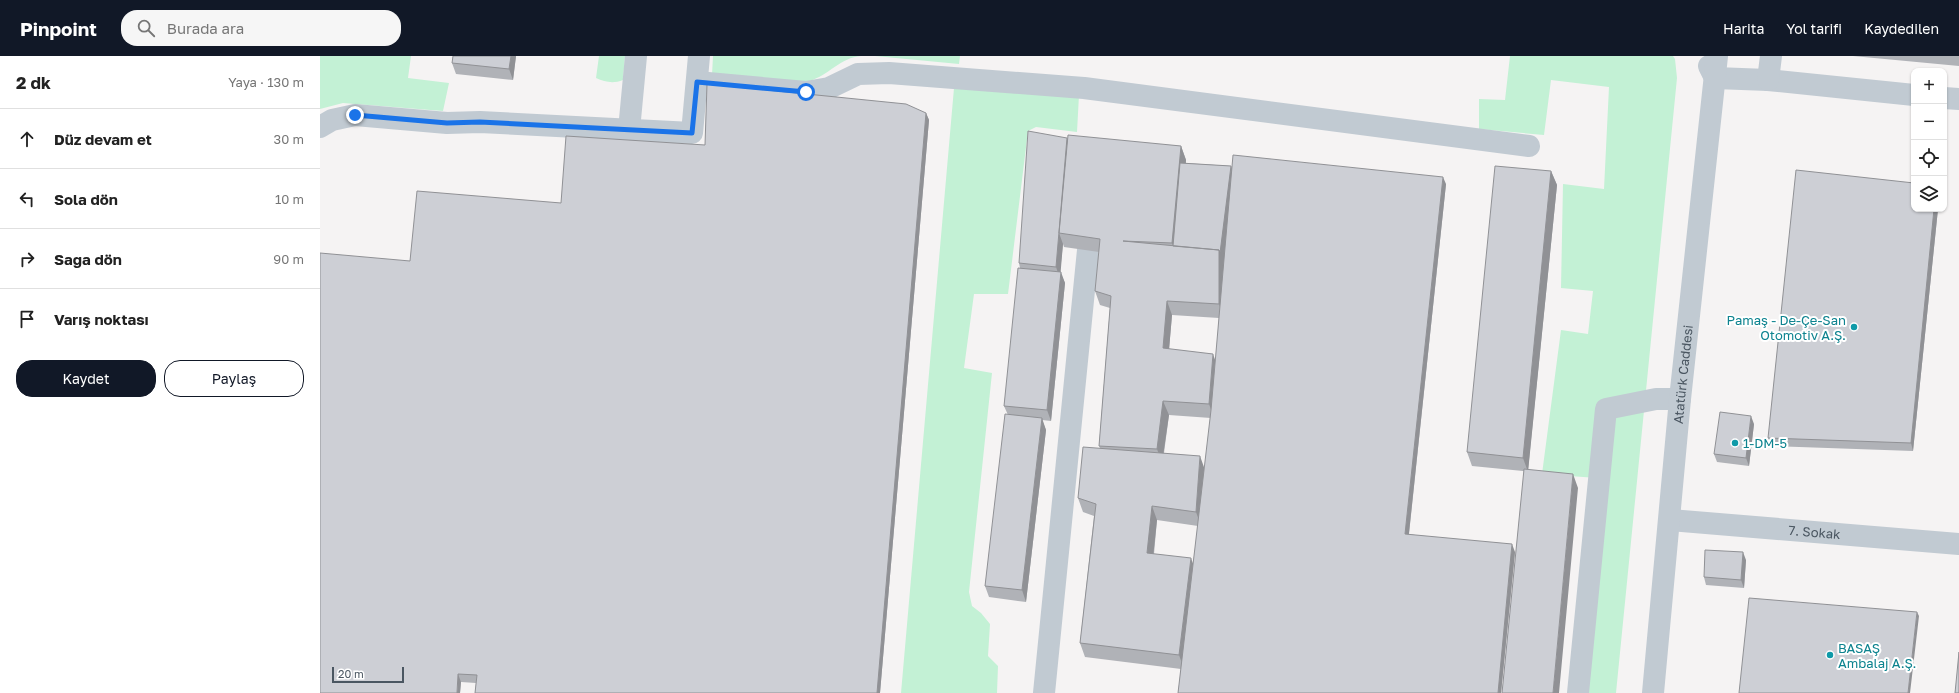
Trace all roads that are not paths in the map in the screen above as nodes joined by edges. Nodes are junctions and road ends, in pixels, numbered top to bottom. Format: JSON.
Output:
{"nodes":[{"id":1,"x":636,"y":56,"type":"edge"},
{"id":2,"x":699,"y":56,"type":"edge"},
{"id":3,"x":1704,"y":56,"type":"edge"},
{"id":4,"x":1717,"y":56,"type":"edge"},
{"id":5,"x":1771,"y":56,"type":"edge"},
{"id":6,"x":1715,"y":78,"type":"junction"},
{"id":7,"x":1768,"y":80,"type":"junction"},
{"id":8,"x":697,"y":82,"type":"junction"},
{"id":9,"x":1911,"y":95,"type":"edge"},
{"id":10,"x":1947,"y":98,"type":"edge"},
{"id":11,"x":1959,"y":99,"type":"edge"},
{"id":12,"x":320,"y":127,"type":"edge"},
{"id":13,"x":629,"y":130,"type":"junction"},
{"id":14,"x":1529,"y":146,"type":"dead end"},
{"id":15,"x":1088,"y":250,"type":"edge"},
{"id":16,"x":1680,"y":399,"type":"junction"},
{"id":17,"x":1670,"y":520,"type":"junction"},
{"id":18,"x":1959,"y":544,"type":"edge"},
{"id":19,"x":1044,"y":693,"type":"edge"},
{"id":20,"x":1578,"y":693,"type":"edge"},
{"id":21,"x":1653,"y":693,"type":"edge"}],
"edges":[{"from":1,"to":13,"type":"street"},
{"from":2,"to":8,"type":"street"},
{"from":3,"to":6,"type":"street"},
{"from":4,"to":6,"type":"street","name":"Atatürk Caddesi"},
{"from":5,"to":7,"type":"street"},
{"from":6,"to":7,"type":"street"},
{"from":6,"to":16,"type":"street","name":"Atatürk Caddesi"},
{"from":7,"to":9,"type":"street"},
{"from":8,"to":13,"type":"street"},
{"from":8,"to":14,"type":"street"},
{"from":10,"to":11,"type":"street"},
{"from":12,"to":13,"type":"street"},
{"from":15,"to":19,"type":"street"},
{"from":16,"to":17,"type":"street","name":"Atatürk Caddesi"},
{"from":16,"to":20,"type":"street"},
{"from":17,"to":18,"type":"street","name":"7. Sokak"},
{"from":17,"to":21,"type":"street","name":"Atatürk Caddesi"}]}
